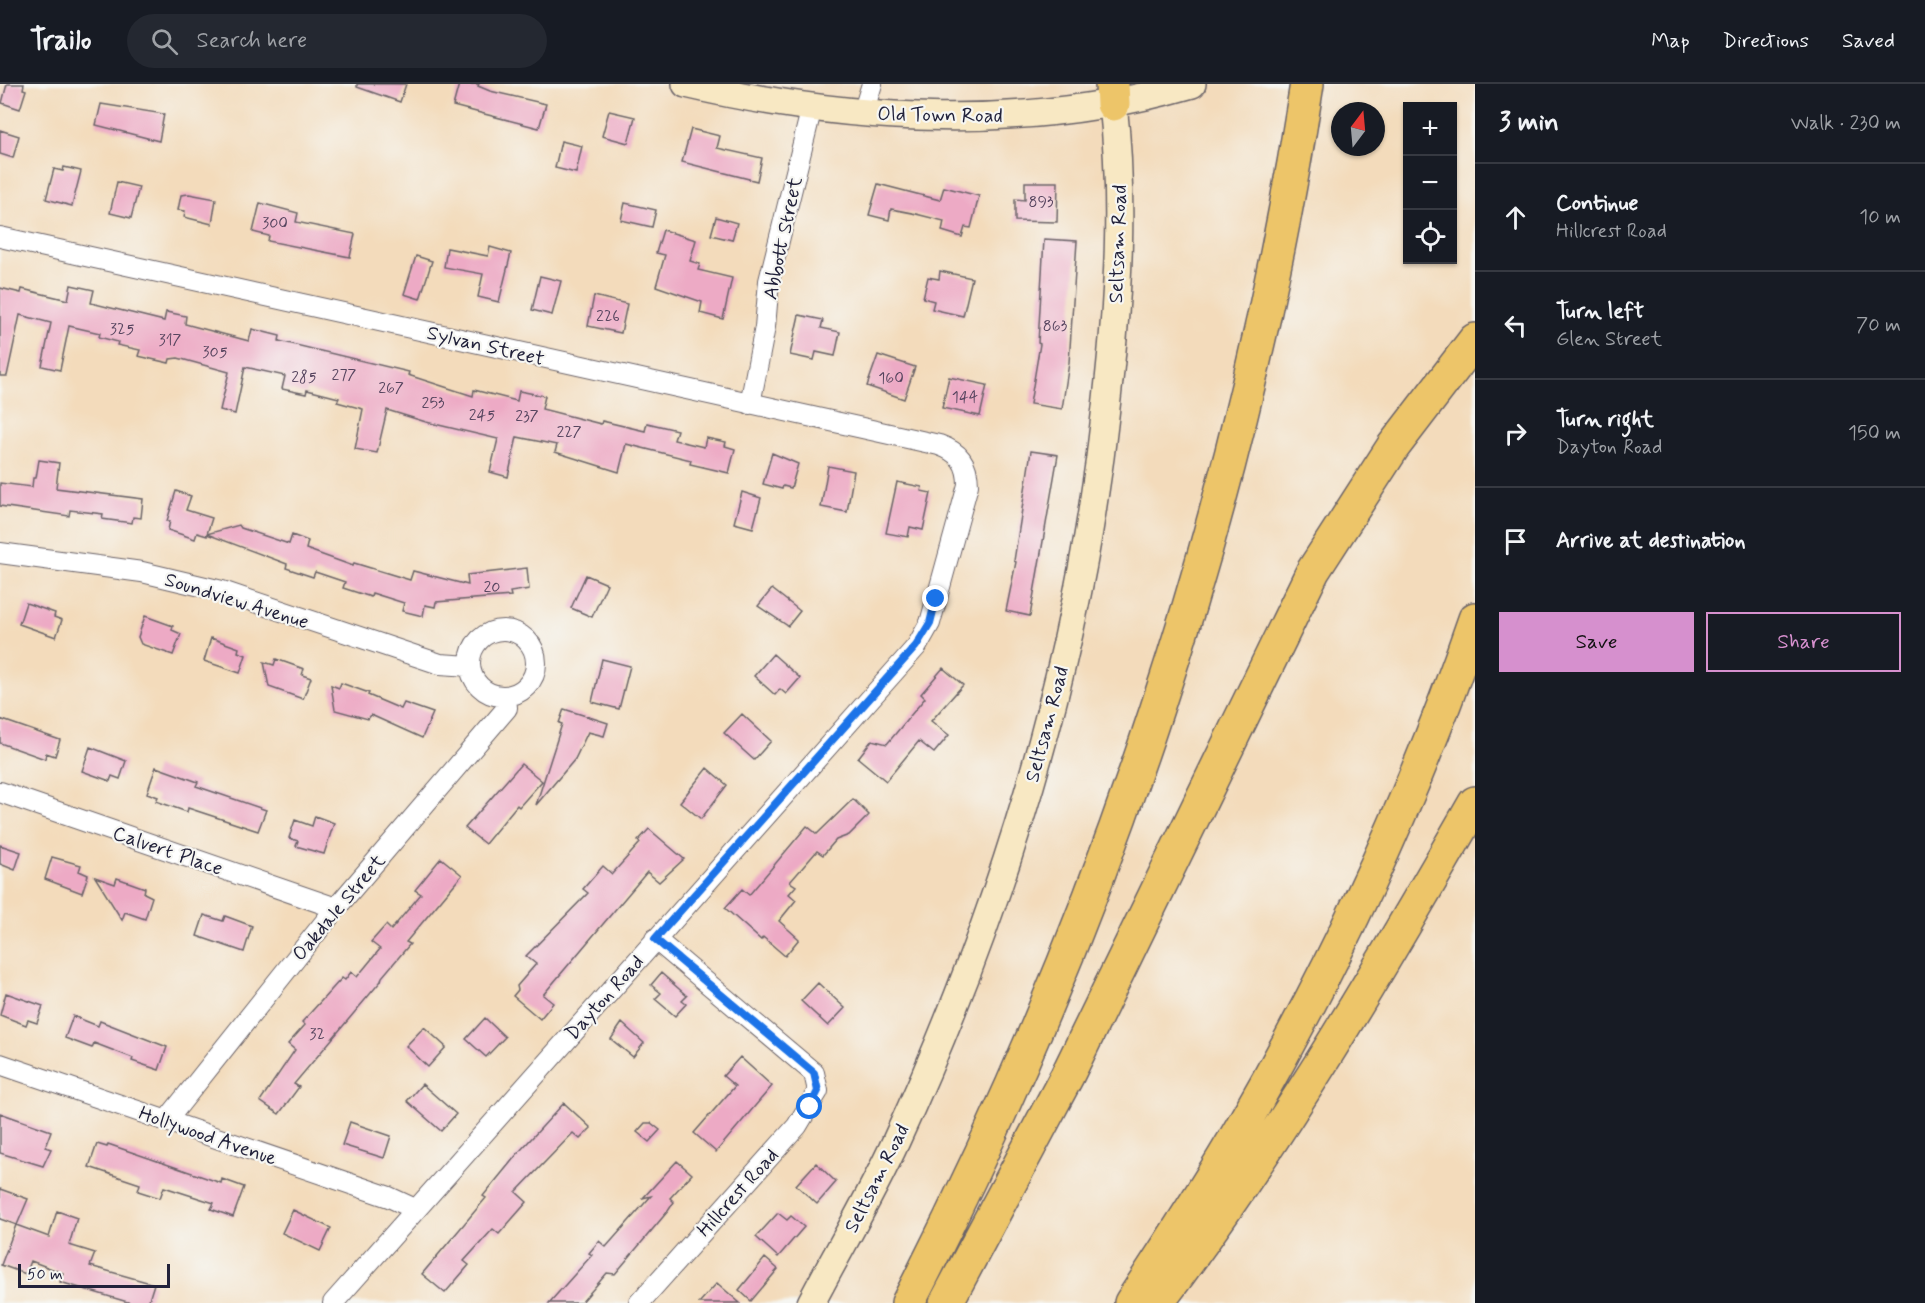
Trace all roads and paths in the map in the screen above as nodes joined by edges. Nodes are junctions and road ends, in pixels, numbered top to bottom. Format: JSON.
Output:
{"nodes":[{"id":1,"x":686,"y":84,"type":"edge"},
{"id":2,"x":872,"y":84,"type":"edge"},
{"id":3,"x":1192,"y":84,"type":"edge"},
{"id":4,"x":1306,"y":84,"type":"edge"},
{"id":5,"x":1112,"y":94,"type":"edge"},
{"id":6,"x":813,"y":107,"type":"junction"},
{"id":7,"x":863,"y":113,"type":"junction"},
{"id":8,"x":0,"y":237,"type":"edge"},
{"id":9,"x":1475,"y":340,"type":"edge"},
{"id":10,"x":750,"y":404,"type":"junction"},
{"id":11,"x":965,"y":464,"type":"joint"},
{"id":12,"x":0,"y":553,"type":"edge"},
{"id":13,"x":1475,"y":619,"type":"edge"},
{"id":14,"x":470,"y":666,"type":"junction"},
{"id":15,"x":506,"y":696,"type":"junction"},
{"id":16,"x":0,"y":792,"type":"edge"},
{"id":17,"x":1475,"y":803,"type":"edge"},
{"id":18,"x":336,"y":908,"type":"junction"},
{"id":19,"x":655,"y":939,"type":"junction"},
{"id":20,"x":0,"y":1064,"type":"edge"},
{"id":21,"x":166,"y":1120,"type":"junction"},
{"id":22,"x":415,"y":1209,"type":"junction"},
{"id":23,"x":333,"y":1303,"type":"edge"},
{"id":24,"x":639,"y":1303,"type":"edge"},
{"id":25,"x":811,"y":1303,"type":"edge"},
{"id":26,"x":908,"y":1303,"type":"edge"},
{"id":27,"x":946,"y":1303,"type":"edge"},
{"id":28,"x":1131,"y":1303,"type":"edge"},
{"id":29,"x":1157,"y":1303,"type":"edge"}],
"edges":[{"from":1,"to":6,"type":"main road","name":"Old Town Road"},
{"from":2,"to":7,"type":"street"},
{"from":3,"to":5,"type":"main road","name":"Old Town Road"},
{"from":4,"to":26,"type":"highway"},
{"from":5,"to":7,"type":"main road","name":"Old Town Road"},
{"from":5,"to":25,"type":"main road","name":"Seltsam Road"},
{"from":6,"to":7,"type":"main road","name":"Old Town Road"},
{"from":6,"to":10,"type":"street","name":"Abbott Street"},
{"from":8,"to":10,"type":"street","name":"Sylvan Street"},
{"from":9,"to":27,"type":"highway"},
{"from":10,"to":11,"type":"street","name":"Sylvan Street"},
{"from":11,"to":19,"type":"street","name":"Dayton Road"},
{"from":12,"to":14,"type":"street","name":"Soundview Avenue"},
{"from":13,"to":28,"type":"highway"},
{"from":14,"to":15,"type":"street"},
{"from":14,"to":15,"type":"street"},
{"from":15,"to":18,"type":"street","name":"Oakdale Street"},
{"from":16,"to":18,"type":"street","name":"Calvert Place"},
{"from":17,"to":29,"type":"highway"},
{"from":18,"to":21,"type":"street","name":"Oakdale Street"},
{"from":19,"to":22,"type":"street","name":"Dayton Road"},
{"from":19,"to":24,"type":"street","name":"Hillcrest Road"},
{"from":20,"to":21,"type":"street","name":"Hollywood Avenue"},
{"from":21,"to":22,"type":"street","name":"Hollywood Avenue"},
{"from":22,"to":23,"type":"street","name":"Dayton Road"}]}
